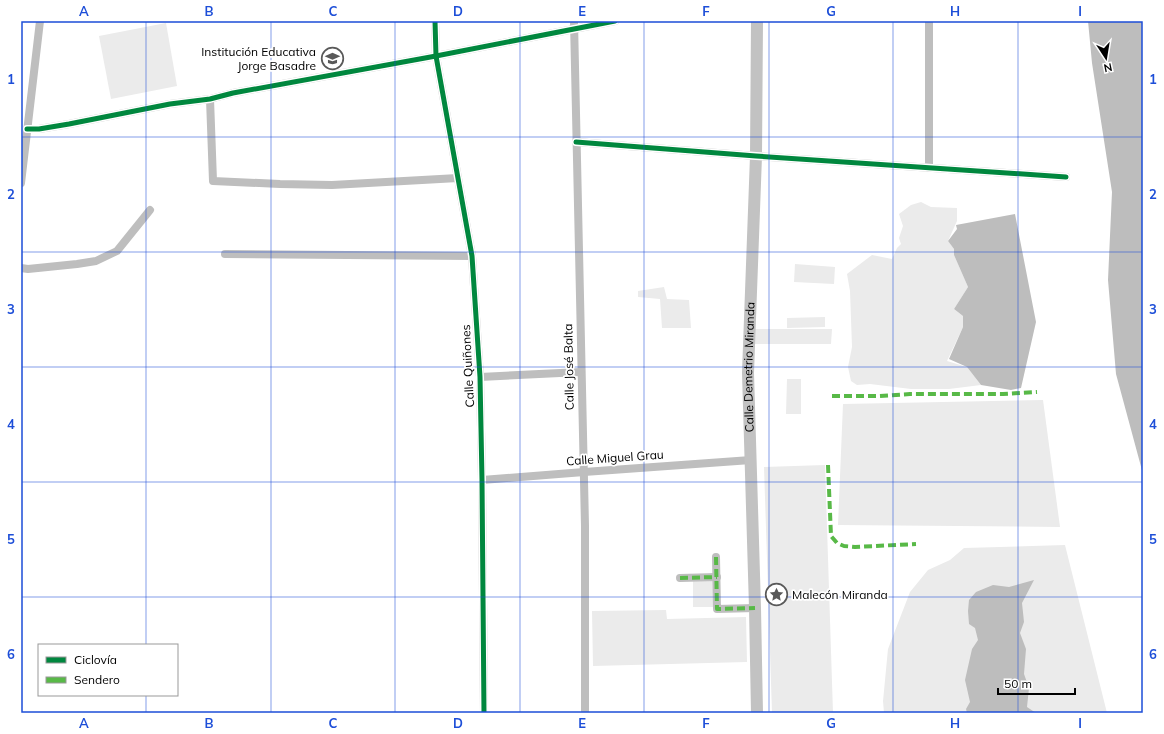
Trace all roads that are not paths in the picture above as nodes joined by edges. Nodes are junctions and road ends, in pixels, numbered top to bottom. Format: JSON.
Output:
{"nodes":[{"id":1,"x":40,"y":21,"type":"edge"},
{"id":2,"x":435,"y":21,"type":"edge"},
{"id":3,"x":615,"y":21,"type":"edge"},
{"id":4,"x":757,"y":21,"type":"edge"},
{"id":5,"x":929,"y":21,"type":"edge"},
{"id":6,"x":575,"y":25,"type":"edge"},
{"id":7,"x":436,"y":56,"type":"junction"},
{"id":8,"x":210,"y":99,"type":"junction"},
{"id":9,"x":27,"y":129,"type":"junction"},
{"id":10,"x":576,"y":142,"type":"junction"},
{"id":11,"x":756,"y":156,"type":"junction"},
{"id":12,"x":929,"y":168,"type":"junction"},
{"id":13,"x":1066,"y":177,"type":"dead end"},
{"id":14,"x":458,"y":178,"type":"junction"},
{"id":15,"x":21,"y":183,"type":"edge"},
{"id":16,"x":150,"y":210,"type":"dead end"},
{"id":17,"x":225,"y":254,"type":"dead end"},
{"id":18,"x":472,"y":256,"type":"junction"},
{"id":19,"x":21,"y":268,"type":"edge"},
{"id":20,"x":581,"y":372,"type":"junction"},
{"id":21,"x":480,"y":377,"type":"junction"},
{"id":22,"x":751,"y":460,"type":"junction"},
{"id":23,"x":584,"y":472,"type":"junction"},
{"id":24,"x":482,"y":480,"type":"junction"},
{"id":25,"x":716,"y":557,"type":"dead end"},
{"id":26,"x":717,"y":577,"type":"junction"},
{"id":27,"x":680,"y":578,"type":"dead end"},
{"id":28,"x":755,"y":608,"type":"junction"},
{"id":29,"x":484,"y":713,"type":"edge"},
{"id":30,"x":585,"y":713,"type":"edge"},
{"id":31,"x":756,"y":713,"type":"edge"}],
"edges":[{"from":1,"to":9,"type":"street"},
{"from":2,"to":7,"type":"street","name":"Calle Quiñones"},
{"from":3,"to":6,"type":"street"},
{"from":4,"to":11,"type":"main road","name":"Calle Demetrio Miranda"},
{"from":5,"to":12,"type":"street"},
{"from":6,"to":7,"type":"street"},
{"from":6,"to":10,"type":"street","name":"Calle José Balta"},
{"from":7,"to":8,"type":"street"},
{"from":7,"to":14,"type":"street","name":"Calle Quiñones"},
{"from":8,"to":9,"type":"street"},
{"from":8,"to":14,"type":"street"},
{"from":9,"to":15,"type":"street"},
{"from":10,"to":11,"type":"street"},
{"from":10,"to":20,"type":"street","name":"Calle José Balta"},
{"from":11,"to":12,"type":"street"},
{"from":11,"to":22,"type":"main road","name":"Calle Demetrio Miranda"},
{"from":12,"to":13,"type":"street"},
{"from":14,"to":18,"type":"street","name":"Calle Quiñones"},
{"from":16,"to":19,"type":"street"},
{"from":17,"to":18,"type":"street"},
{"from":18,"to":21,"type":"street","name":"Calle Quiñones"},
{"from":20,"to":21,"type":"street"},
{"from":20,"to":23,"type":"street","name":"Calle José Balta"},
{"from":21,"to":24,"type":"street","name":"Calle Quiñones"},
{"from":22,"to":23,"type":"street","name":"Calle Miguel Grau"},
{"from":22,"to":28,"type":"main road","name":"Calle Demetrio Miranda"},
{"from":23,"to":24,"type":"street","name":"Calle Miguel Grau"},
{"from":23,"to":30,"type":"street","name":"Calle José Balta"},
{"from":24,"to":29,"type":"street","name":"Calle Quiñones"},
{"from":25,"to":26,"type":"street"},
{"from":26,"to":27,"type":"street"},
{"from":26,"to":28,"type":"street"},
{"from":28,"to":31,"type":"main road","name":"Calle Demetrio Miranda"}]}
